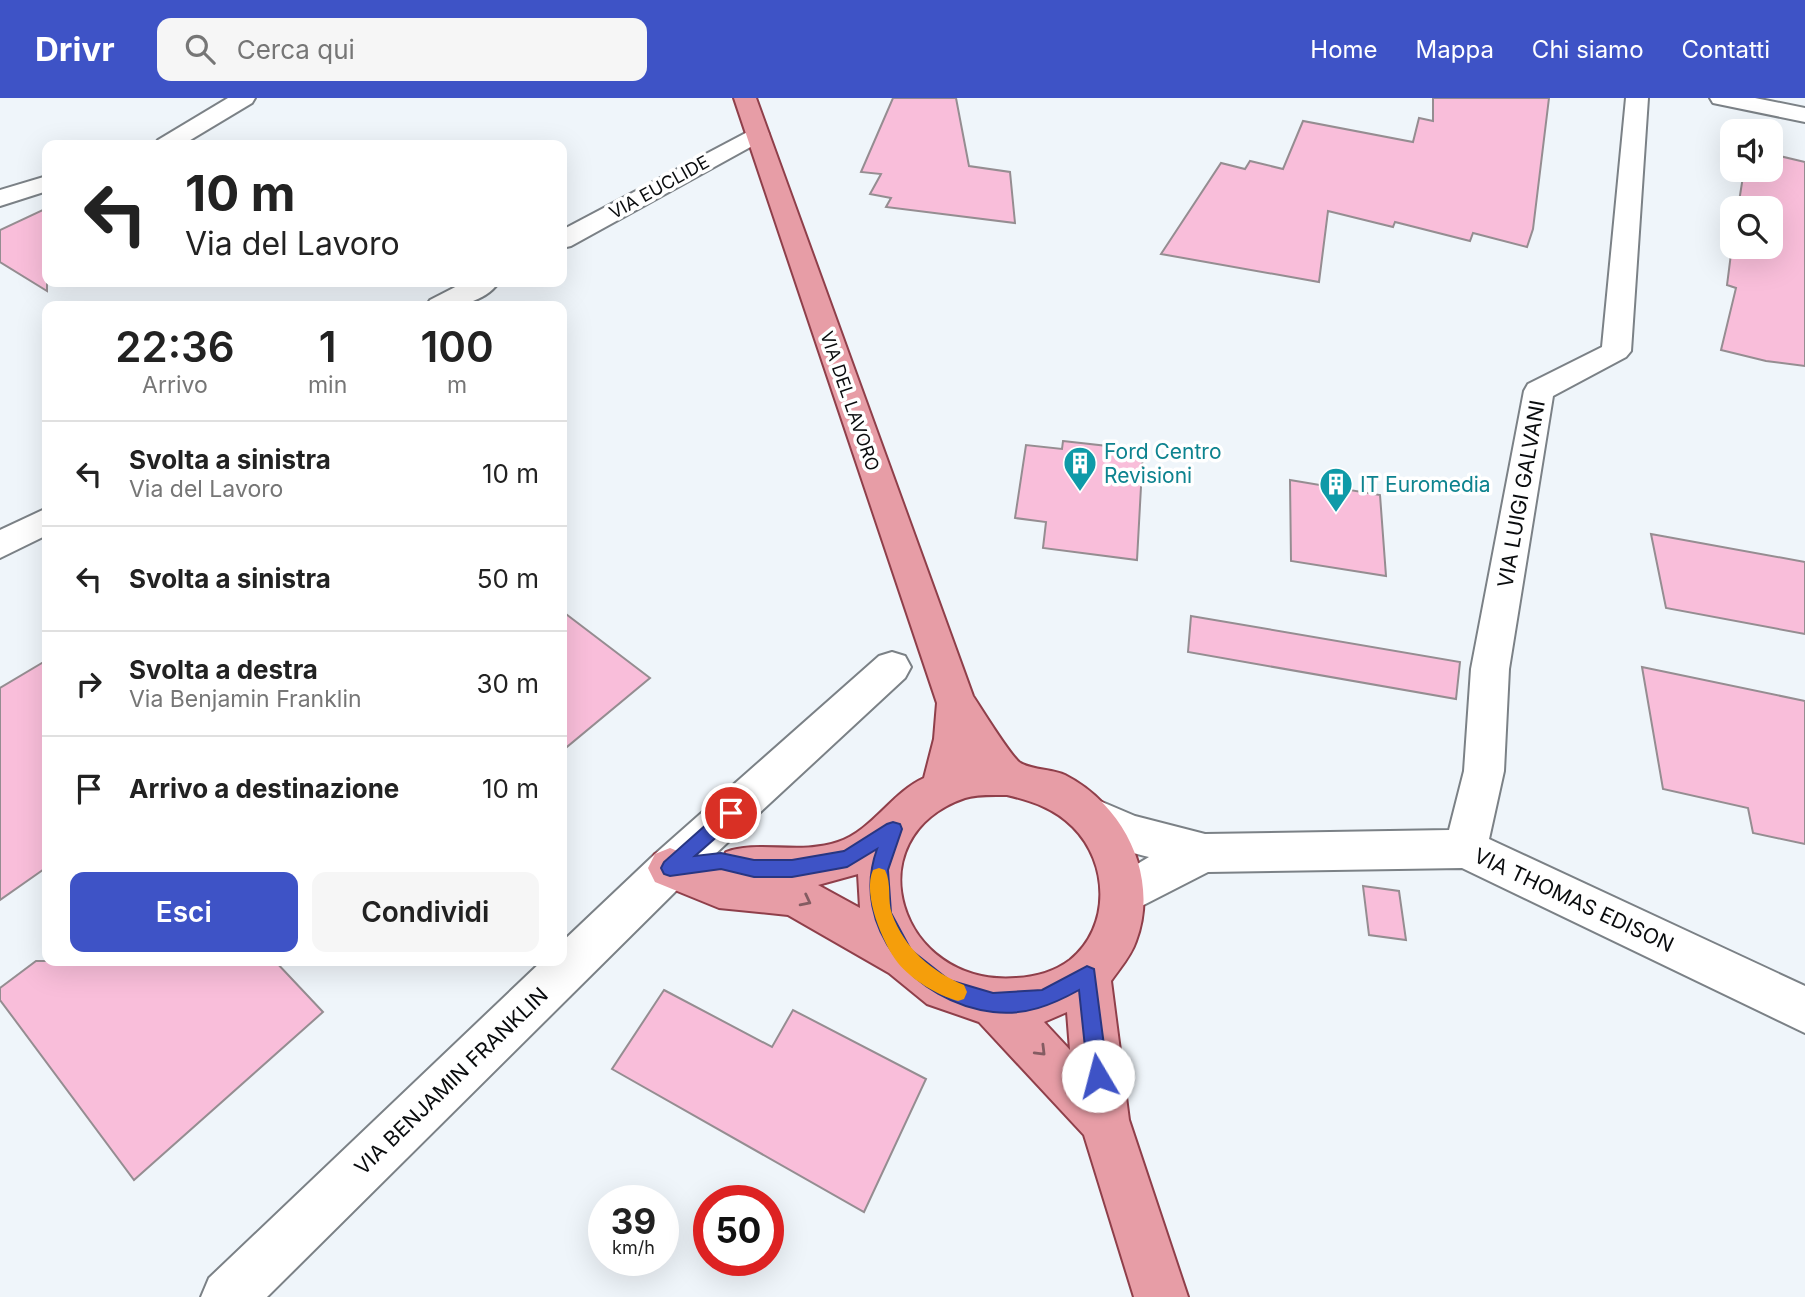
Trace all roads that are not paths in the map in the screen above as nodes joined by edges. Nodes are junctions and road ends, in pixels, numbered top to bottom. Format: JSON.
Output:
{"nodes":[{"id":1,"x":244,"y":98,"type":"edge"},
{"id":2,"x":745,"y":98,"type":"edge"},
{"id":3,"x":1637,"y":98,"type":"edge"},
{"id":4,"x":1721,"y":98,"type":"edge"},
{"id":5,"x":1805,"y":115,"type":"edge"},
{"id":6,"x":757,"y":134,"type":"junction"},
{"id":7,"x":174,"y":140,"type":"edge"},
{"id":8,"x":42,"y":185,"type":"edge"},
{"id":9,"x":0,"y":198,"type":"edge"},
{"id":10,"x":567,"y":237,"type":"edge"},
{"id":11,"x":476,"y":287,"type":"edge"},
{"id":12,"x":449,"y":301,"type":"edge"},
{"id":13,"x":42,"y":523,"type":"edge"},
{"id":14,"x":0,"y":545,"type":"edge"},
{"id":15,"x":892,"y":667,"type":"dead end"},
{"id":16,"x":956,"y":703,"type":"junction"},
{"id":17,"x":1007,"y":777,"type":"junction"},
{"id":18,"x":942,"y":788,"type":"junction"},
{"id":19,"x":1088,"y":814,"type":"junction"},
{"id":20,"x":893,"y":829,"type":"junction"},
{"id":21,"x":1465,"y":849,"type":"junction"},
{"id":22,"x":1205,"y":852,"type":"junction"},
{"id":23,"x":670,"y":868,"type":"junction"},
{"id":24,"x":1124,"y":895,"type":"junction"},
{"id":25,"x":905,"y":957,"type":"junction"},
{"id":26,"x":1087,"y":975,"type":"junction"},
{"id":27,"x":993,"y":1003,"type":"junction"},
{"id":28,"x":1805,"y":1010,"type":"edge"},
{"id":29,"x":1104,"y":1120,"type":"junction"},
{"id":30,"x":228,"y":1297,"type":"edge"},
{"id":31,"x":1161,"y":1297,"type":"edge"}],
"edges":[{"from":1,"to":7,"type":"street"},
{"from":2,"to":6,"type":"main road","name":"VIA DEL LAVORO"},
{"from":3,"to":21,"type":"street","name":"VIA LUIGI GALVANI"},
{"from":4,"to":5,"type":"street"},
{"from":6,"to":10,"type":"street","name":"VIA EUCLIDE"},
{"from":6,"to":16,"type":"main road","name":"VIA DEL LAVORO"},
{"from":8,"to":9,"type":"street"},
{"from":11,"to":12,"type":"street"},
{"from":13,"to":14,"type":"street"},
{"from":15,"to":23,"type":"street","name":"VIA BENJAMIN FRANKLIN"},
{"from":16,"to":17,"type":"main road"},
{"from":16,"to":18,"type":"main road"},
{"from":17,"to":18,"type":"main road"},
{"from":17,"to":19,"type":"main road"},
{"from":18,"to":20,"type":"main road"},
{"from":19,"to":22,"type":"street"},
{"from":19,"to":24,"type":"main road"},
{"from":20,"to":23,"type":"main road"},
{"from":20,"to":25,"type":"main road"},
{"from":21,"to":22,"type":"street","name":"VIA THOMAS EDISON"},
{"from":21,"to":28,"type":"street","name":"VIA THOMAS EDISON"},
{"from":22,"to":24,"type":"street"},
{"from":23,"to":25,"type":"main road","one_way":true},
{"from":23,"to":30,"type":"street","name":"VIA BENJAMIN FRANKLIN"},
{"from":24,"to":26,"type":"main road"},
{"from":25,"to":27,"type":"main road"},
{"from":26,"to":27,"type":"main road"},
{"from":26,"to":29,"type":"main road"},
{"from":27,"to":29,"type":"main road","one_way":true},
{"from":29,"to":31,"type":"main road"}]}
